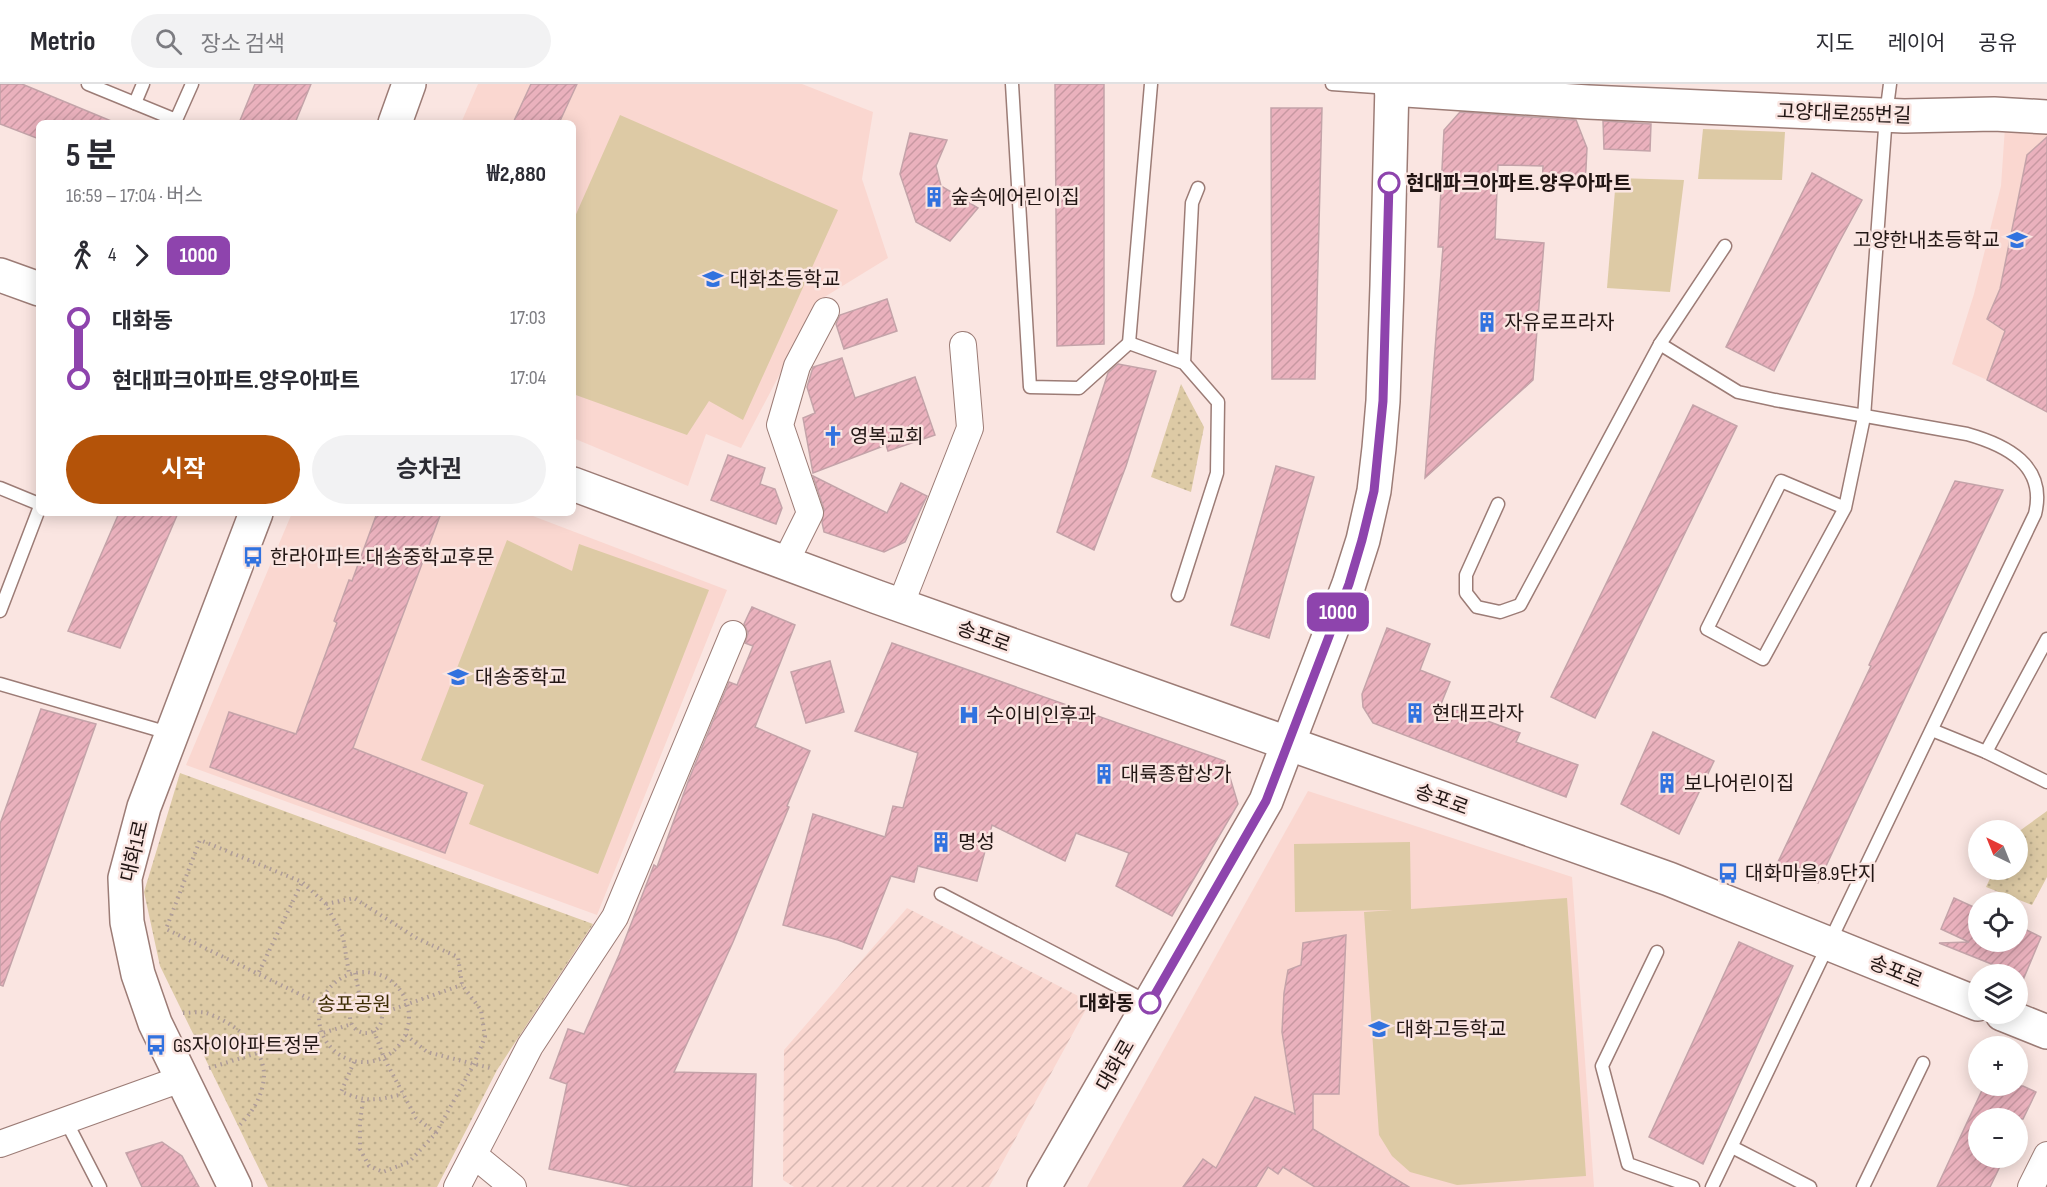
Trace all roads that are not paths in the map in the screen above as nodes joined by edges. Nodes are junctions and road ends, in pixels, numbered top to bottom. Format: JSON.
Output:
{"nodes":[{"id":1,"x":88,"y":84,"type":"edge"},
{"id":2,"x":143,"y":84,"type":"edge"},
{"id":3,"x":192,"y":84,"type":"edge"},
{"id":4,"x":409,"y":84,"type":"edge"},
{"id":5,"x":1012,"y":84,"type":"edge"},
{"id":6,"x":1151,"y":84,"type":"edge"},
{"id":7,"x":1332,"y":84,"type":"edge"},
{"id":8,"x":1392,"y":86,"type":"edge"},
{"id":9,"x":1588,"y":93,"type":"edge"},
{"id":10,"x":1640,"y":94,"type":"edge"},
{"id":11,"x":1888,"y":99,"type":"edge"},
{"id":12,"x":135,"y":103,"type":"junction"},
{"id":13,"x":2047,"y":117,"type":"edge"},
{"id":14,"x":396,"y":120,"type":"edge"},
{"id":15,"x":1198,"y":188,"type":"dead end"},
{"id":16,"x":1725,"y":246,"type":"dead end"},
{"id":17,"x":0,"y":274,"type":"edge"},
{"id":18,"x":36,"y":288,"type":"edge"},
{"id":19,"x":826,"y":310,"type":"dead end"},
{"id":20,"x":1129,"y":344,"type":"junction"},
{"id":21,"x":1660,"y":344,"type":"junction"},
{"id":22,"x":963,"y":345,"type":"dead end"},
{"id":23,"x":1184,"y":363,"type":"junction"},
{"id":24,"x":1864,"y":417,"type":"junction"},
{"id":25,"x":576,"y":485,"type":"edge"},
{"id":26,"x":0,"y":488,"type":"edge"},
{"id":27,"x":1498,"y":504,"type":"dead end"},
{"id":28,"x":36,"y":505,"type":"edge"},
{"id":29,"x":1845,"y":508,"type":"junction"},
{"id":30,"x":36,"y":514,"type":"edge"},
{"id":31,"x":255,"y":516,"type":"edge"},
{"id":32,"x":785,"y":563,"type":"junction"},
{"id":33,"x":1178,"y":596,"type":"dead end"},
{"id":34,"x":900,"y":606,"type":"junction"},
{"id":35,"x":0,"y":611,"type":"edge"},
{"id":36,"x":733,"y":634,"type":"dead end"},
{"id":37,"x":2047,"y":639,"type":"edge"},
{"id":38,"x":0,"y":684,"type":"edge"},
{"id":39,"x":1932,"y":730,"type":"junction"},
{"id":40,"x":172,"y":734,"type":"junction"},
{"id":41,"x":1289,"y":745,"type":"junction"},
{"id":42,"x":1986,"y":752,"type":"junction"},
{"id":43,"x":2047,"y":782,"type":"edge"},
{"id":44,"x":941,"y":894,"type":"dead end"},
{"id":45,"x":1830,"y":944,"type":"junction"},
{"id":46,"x":1657,"y":952,"type":"dead end"},
{"id":47,"x":1968,"y":1001,"type":"edge"},
{"id":48,"x":1150,"y":1003,"type":"junction"},
{"id":49,"x":2027,"y":1024,"type":"edge"},
{"id":50,"x":2047,"y":1032,"type":"edge"},
{"id":51,"x":1923,"y":1064,"type":"dead end"},
{"id":52,"x":192,"y":1075,"type":"junction"},
{"id":53,"x":66,"y":1121,"type":"junction"},
{"id":54,"x":0,"y":1144,"type":"edge"},
{"id":55,"x":1732,"y":1147,"type":"junction"},
{"id":56,"x":474,"y":1155,"type":"junction"},
{"id":57,"x":2047,"y":1155,"type":"edge"},
{"id":58,"x":1719,"y":1173,"type":"junction"},
{"id":59,"x":100,"y":1187,"type":"edge"},
{"id":60,"x":235,"y":1187,"type":"edge"},
{"id":61,"x":457,"y":1187,"type":"edge"},
{"id":62,"x":513,"y":1187,"type":"edge"},
{"id":63,"x":1044,"y":1187,"type":"edge"},
{"id":64,"x":1693,"y":1187,"type":"edge"},
{"id":65,"x":1698,"y":1187,"type":"edge"},
{"id":66,"x":1713,"y":1187,"type":"edge"},
{"id":67,"x":1810,"y":1187,"type":"edge"},
{"id":68,"x":1863,"y":1187,"type":"edge"},
{"id":69,"x":2031,"y":1187,"type":"edge"}],
"edges":[{"from":1,"to":12,"type":"lane"},
{"from":2,"to":12,"type":"lane"},
{"from":3,"to":12,"type":"lane"},
{"from":4,"to":14,"type":"street"},
{"from":5,"to":20,"type":"lane"},
{"from":6,"to":20,"type":"lane"},
{"from":7,"to":8,"type":"lane"},
{"from":8,"to":9,"type":"street","name":"고양대로255번길"},
{"from":8,"to":41,"type":"street","name":"대화로"},
{"from":9,"to":10,"type":"street","name":"고양대로255번길"},
{"from":10,"to":11,"type":"street","name":"고양대로255번길"},
{"from":11,"to":13,"type":"street","name":"고양대로255번길"},
{"from":11,"to":24,"type":"lane"},
{"from":15,"to":23,"type":"lane"},
{"from":16,"to":21,"type":"lane"},
{"from":17,"to":18,"type":"street"},
{"from":19,"to":32,"type":"street"},
{"from":20,"to":23,"type":"lane"},
{"from":21,"to":24,"type":"lane"},
{"from":21,"to":27,"type":"lane"},
{"from":22,"to":34,"type":"street"},
{"from":23,"to":33,"type":"lane"},
{"from":24,"to":29,"type":"lane"},
{"from":24,"to":39,"type":"lane"},
{"from":25,"to":32,"type":"street","name":"송포로"},
{"from":26,"to":28,"type":"lane"},
{"from":29,"to":29,"type":"lane"},
{"from":30,"to":35,"type":"lane"},
{"from":31,"to":40,"type":"street","name":"대화1로"},
{"from":32,"to":34,"type":"street","name":"송포로"},
{"from":34,"to":41,"type":"street","name":"송포로"},
{"from":36,"to":56,"type":"street"},
{"from":37,"to":42,"type":"lane"},
{"from":38,"to":40,"type":"lane"},
{"from":39,"to":42,"type":"lane"},
{"from":39,"to":45,"type":"lane"},
{"from":40,"to":52,"type":"street","name":"대화1로"},
{"from":41,"to":45,"type":"street","name":"송포로"},
{"from":41,"to":48,"type":"street","name":"대화로"},
{"from":42,"to":43,"type":"lane"},
{"from":44,"to":48,"type":"lane"},
{"from":45,"to":47,"type":"street","name":"송포로"},
{"from":45,"to":55,"type":"lane"},
{"from":46,"to":64,"type":"lane"},
{"from":48,"to":63,"type":"street","name":"대화로"},
{"from":49,"to":50,"type":"street"},
{"from":51,"to":68,"type":"lane"},
{"from":52,"to":53,"type":"street"},
{"from":52,"to":60,"type":"street","name":"대화1로"},
{"from":53,"to":54,"type":"street"},
{"from":53,"to":59,"type":"lane"},
{"from":55,"to":58,"type":"lane"},
{"from":55,"to":67,"type":"lane"},
{"from":56,"to":61,"type":"street"},
{"from":56,"to":62,"type":"street"},
{"from":57,"to":69,"type":"street"},
{"from":58,"to":65,"type":"lane"},
{"from":58,"to":66,"type":"lane"}]}
